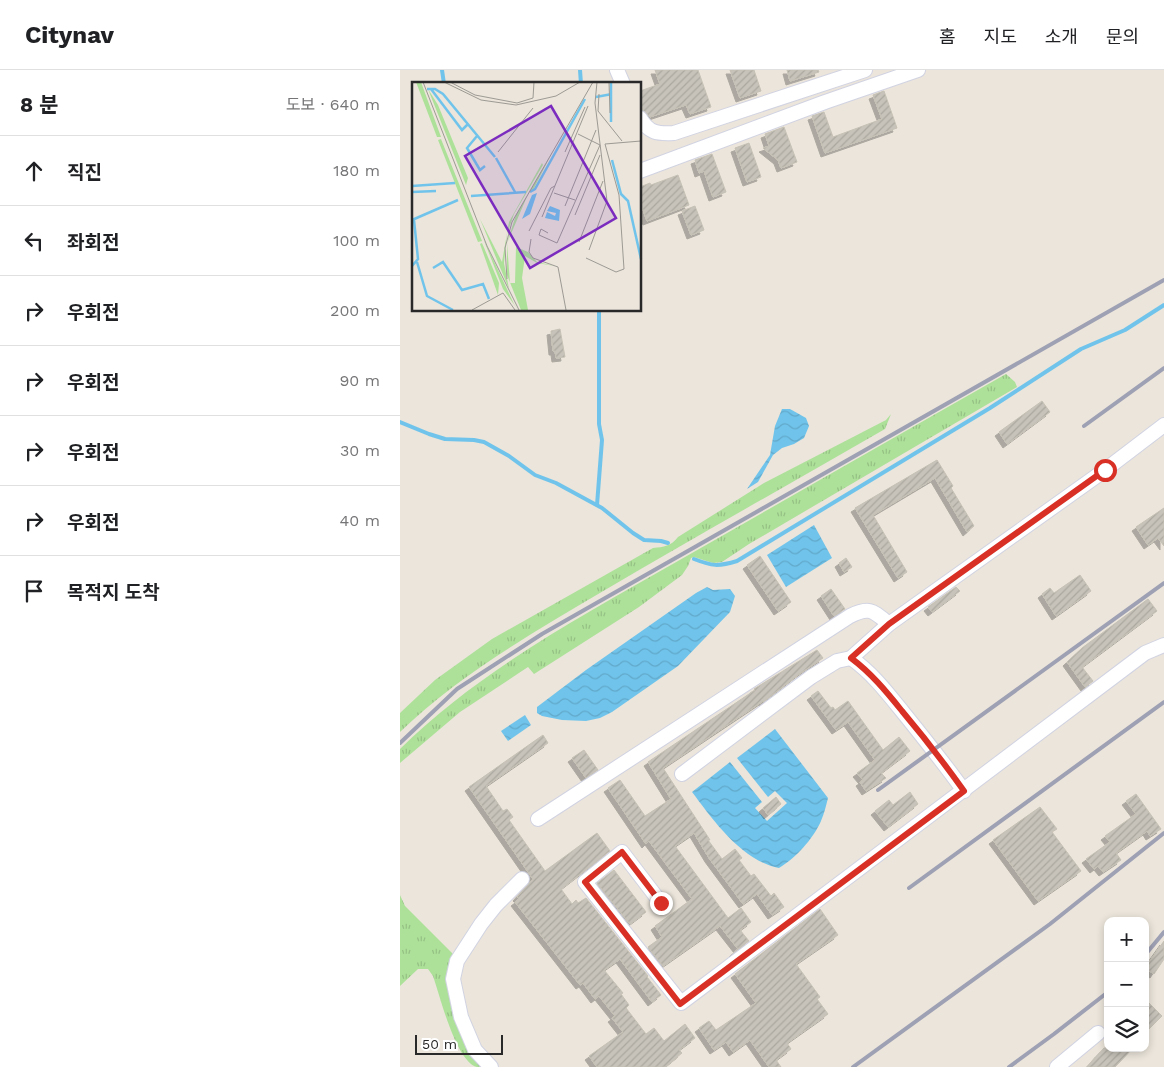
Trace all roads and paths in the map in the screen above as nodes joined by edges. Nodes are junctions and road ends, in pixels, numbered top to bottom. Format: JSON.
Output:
{"nodes":[{"id":1,"x":617,"y":70,"type":"edge"},
{"id":2,"x":864,"y":70,"type":"edge"},
{"id":3,"x":918,"y":70,"type":"edge"},
{"id":4,"x":622,"y":82,"type":"edge"},
{"id":5,"x":641,"y":120,"type":"edge"},
{"id":6,"x":641,"y":171,"type":"edge"},
{"id":7,"x":1164,"y":424,"type":"edge"},
{"id":8,"x":889,"y":624,"type":"junction"},
{"id":9,"x":1164,"y":645,"type":"edge"},
{"id":10,"x":851,"y":658,"type":"junction"},
{"id":11,"x":682,"y":774,"type":"dead end"},
{"id":12,"x":964,"y":791,"type":"junction"},
{"id":13,"x":538,"y":819,"type":"dead end"},
{"id":14,"x":522,"y":879,"type":"dead end"},
{"id":15,"x":661,"y":903,"type":"dead end"},
{"id":16,"x":1098,"y":1034,"type":"dead end"},
{"id":17,"x":491,"y":1067,"type":"edge"},
{"id":18,"x":1057,"y":1067,"type":"edge"}],
"edges":[{"from":1,"to":4,"type":"street"},
{"from":2,"to":5,"type":"street"},
{"from":3,"to":6,"type":"street"},
{"from":7,"to":8,"type":"street"},
{"from":8,"to":10,"type":"street"},
{"from":8,"to":13,"type":"street"},
{"from":9,"to":12,"type":"street"},
{"from":10,"to":11,"type":"street"},
{"from":10,"to":12,"type":"street"},
{"from":12,"to":15,"type":"street"},
{"from":14,"to":17,"type":"street"},
{"from":16,"to":18,"type":"street"}]}
